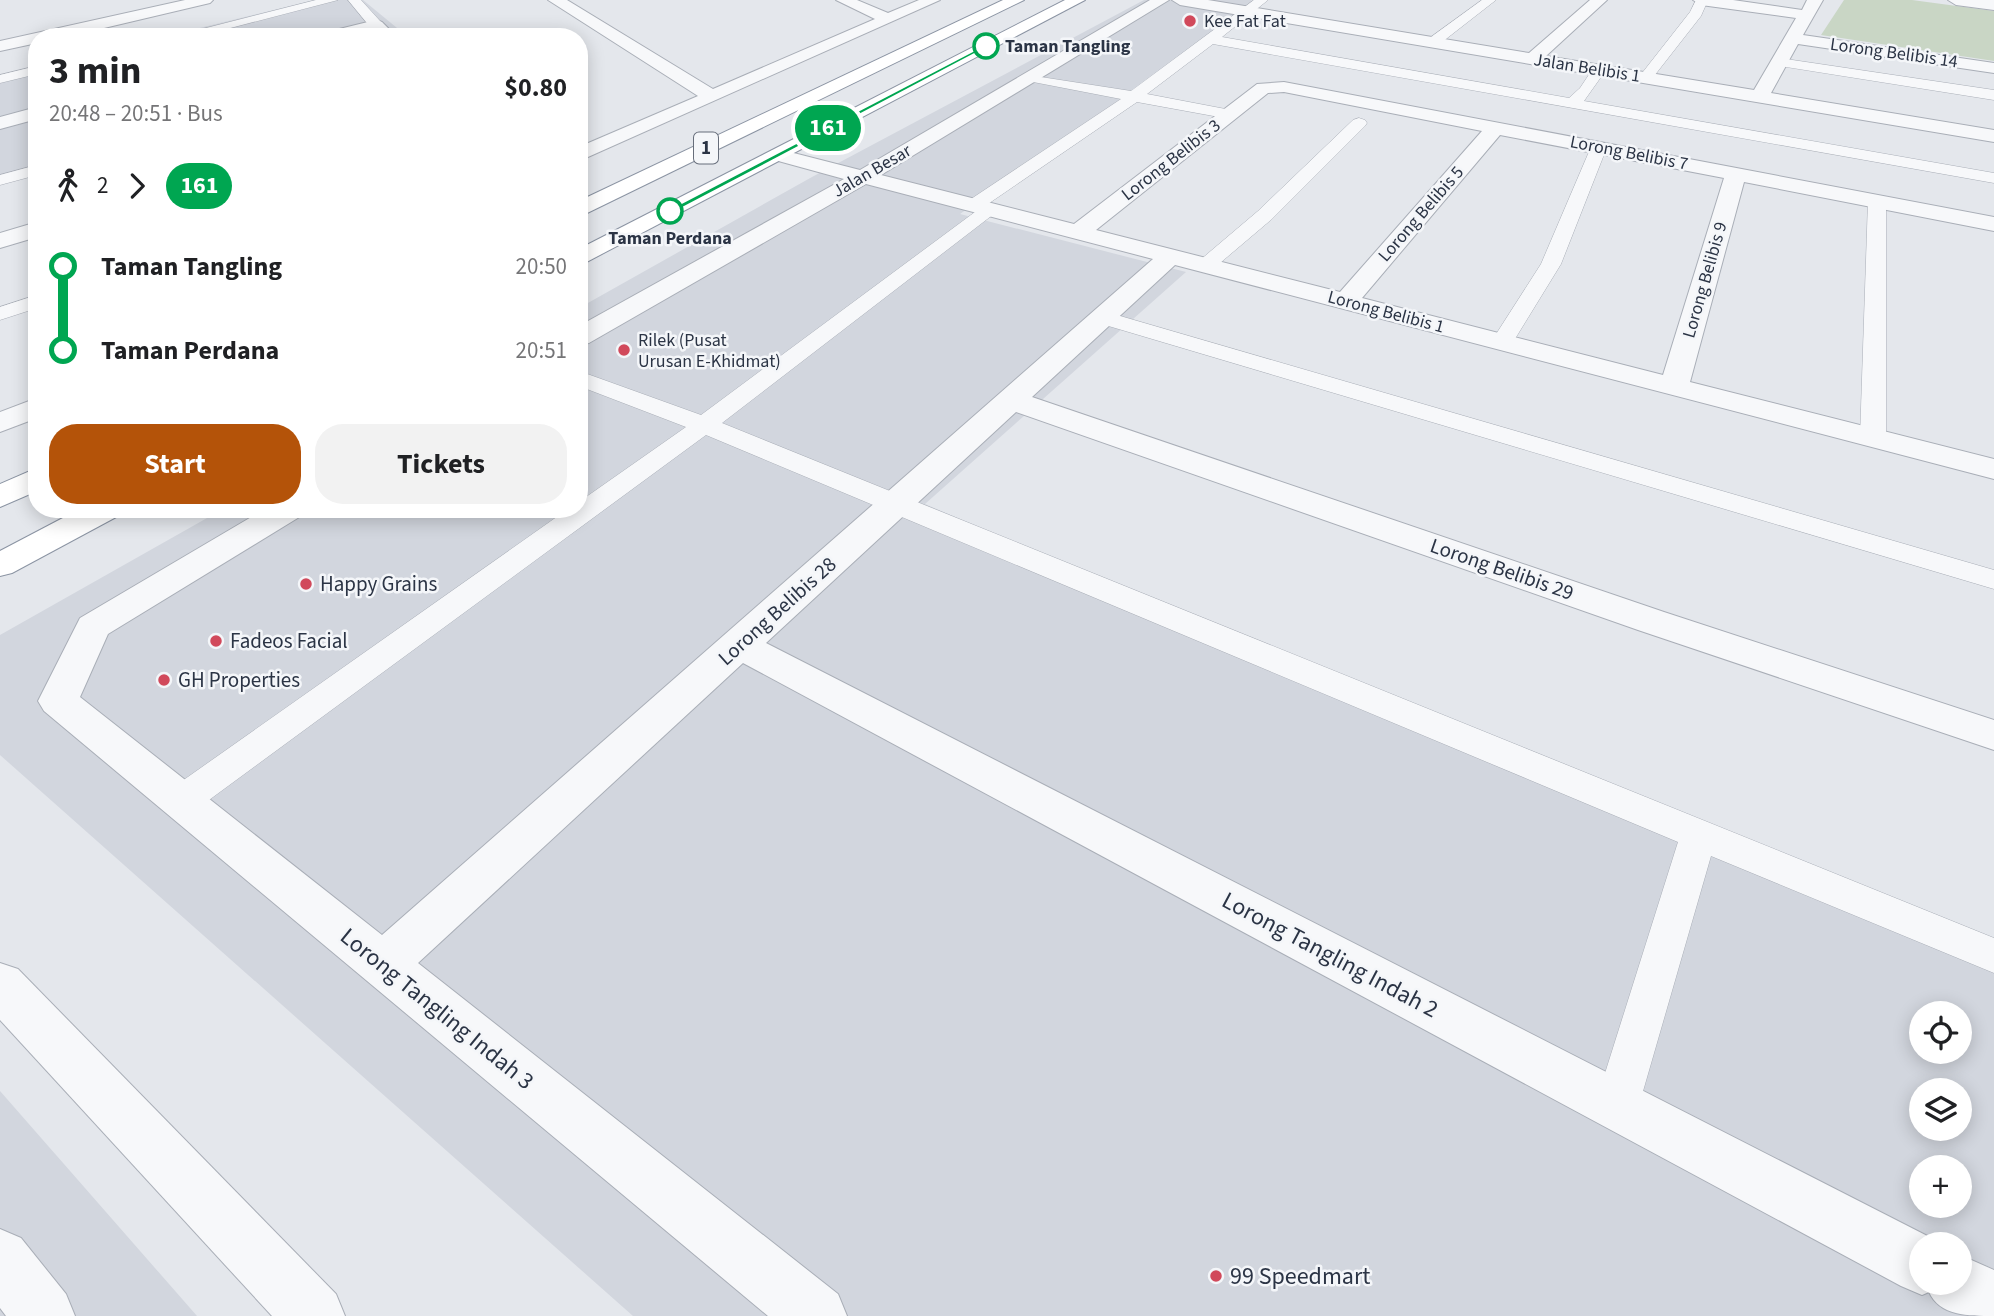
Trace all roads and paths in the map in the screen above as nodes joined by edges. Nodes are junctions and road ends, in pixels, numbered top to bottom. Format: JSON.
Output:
{"nodes":[{"id":1,"x":205,"y":0,"type":"edge"},
{"id":2,"x":332,"y":0,"type":"edge"},
{"id":3,"x":354,"y":0,"type":"edge"},
{"id":4,"x":556,"y":0,"type":"edge"},
{"id":5,"x":844,"y":0,"type":"edge"},
{"id":6,"x":932,"y":0,"type":"edge"},
{"id":7,"x":996,"y":0,"type":"edge"},
{"id":8,"x":1016,"y":0,"type":"edge"},
{"id":9,"x":1077,"y":0,"type":"edge"},
{"id":10,"x":1161,"y":0,"type":"edge"},
{"id":11,"x":1180,"y":0,"type":"edge"},
{"id":12,"x":1490,"y":0,"type":"edge"},
{"id":13,"x":1599,"y":0,"type":"edge"},
{"id":14,"x":1702,"y":0,"type":"edge"},
{"id":15,"x":1955,"y":0,"type":"edge"},
{"id":16,"x":1255,"y":5,"type":"edge"},
{"id":17,"x":1994,"y":5,"type":"edge"},
{"id":18,"x":1811,"y":7,"type":"edge"},
{"id":19,"x":1351,"y":9,"type":"dead end"},
{"id":20,"x":888,"y":19,"type":"junction"},
{"id":21,"x":376,"y":24,"type":"junction"},
{"id":22,"x":1330,"y":26,"type":"junction"},
{"id":23,"x":82,"y":28,"type":"edge"},
{"id":24,"x":215,"y":28,"type":"edge"},
{"id":25,"x":362,"y":28,"type":"edge"},
{"id":26,"x":380,"y":28,"type":"edge"},
{"id":27,"x":936,"y":36,"type":"junction"},
{"id":28,"x":1793,"y":38,"type":"junction"},
{"id":29,"x":28,"y":40,"type":"edge"},
{"id":30,"x":1210,"y":40,"type":"junction"},
{"id":31,"x":1432,"y":43,"type":"junction"},
{"id":32,"x":0,"y":46,"type":"edge"},
{"id":33,"x":1532,"y":59,"type":"junction"},
{"id":34,"x":1779,"y":62,"type":"junction"},
{"id":35,"x":1994,"y":68,"type":"edge"},
{"id":36,"x":1599,"y":70,"type":"junction"},
{"id":37,"x":28,"y":72,"type":"edge"},
{"id":38,"x":1646,"y":77,"type":"junction"},
{"id":39,"x":1033,"y":78,"type":"junction"},
{"id":40,"x":0,"y":79,"type":"edge"},
{"id":41,"x":1263,"y":89,"type":"joint"},
{"id":42,"x":1994,"y":95,"type":"edge"},
{"id":43,"x":1135,"y":96,"type":"junction"},
{"id":44,"x":712,"y":97,"type":"junction"},
{"id":45,"x":1759,"y":97,"type":"junction"},
{"id":46,"x":1572,"y":103,"type":"junction"},
{"id":47,"x":1230,"y":114,"type":"junction"},
{"id":48,"x":28,"y":115,"type":"edge"},
{"id":49,"x":0,"y":123,"type":"edge"},
{"id":50,"x":1359,"y":123,"type":"dead end"},
{"id":51,"x":1496,"y":127,"type":"junction"},
{"id":52,"x":1994,"y":136,"type":"edge"},
{"id":53,"x":1599,"y":147,"type":"junction"},
{"id":54,"x":588,"y":151,"type":"edge"},
{"id":55,"x":778,"y":155,"type":"junction"},
{"id":56,"x":28,"y":172,"type":"edge"},
{"id":57,"x":1736,"y":174,"type":"junction"},
{"id":58,"x":863,"y":177,"type":"junction"},
{"id":59,"x":1994,"y":178,"type":"edge"},
{"id":60,"x":0,"y":180,"type":"edge"},
{"id":61,"x":1877,"y":201,"type":"junction"},
{"id":62,"x":588,"y":206,"type":"edge"},
{"id":63,"x":982,"y":207,"type":"junction"},
{"id":64,"x":1994,"y":224,"type":"edge"},
{"id":65,"x":28,"y":232,"type":"edge"},
{"id":66,"x":1079,"y":232,"type":"junction"},
{"id":67,"x":0,"y":241,"type":"edge"},
{"id":68,"x":588,"y":254,"type":"edge"},
{"id":69,"x":1171,"y":256,"type":"junction"},
{"id":70,"x":1206,"y":265,"type":"junction"},
{"id":71,"x":1346,"y":301,"type":"junction"},
{"id":72,"x":28,"y":304,"type":"edge"},
{"id":73,"x":0,"y":314,"type":"edge"},
{"id":74,"x":1103,"y":317,"type":"junction"},
{"id":75,"x":588,"y":332,"type":"edge"},
{"id":76,"x":1502,"y":342,"type":"junction"},
{"id":77,"x":588,"y":381,"type":"edge"},
{"id":78,"x":1674,"y":386,"type":"junction"},
{"id":79,"x":1011,"y":400,"type":"junction"},
{"id":80,"x":28,"y":411,"type":"edge"},
{"id":81,"x":0,"y":423,"type":"edge"},
{"id":82,"x":704,"y":425,"type":"junction"},
{"id":83,"x":1873,"y":438,"type":"junction"},
{"id":84,"x":1994,"y":469,"type":"edge"},
{"id":85,"x":28,"y":483,"type":"edge"},
{"id":86,"x":0,"y":497,"type":"edge"},
{"id":87,"x":895,"y":504,"type":"junction"},
{"id":88,"x":588,"y":508,"type":"edge"},
{"id":89,"x":89,"y":518,"type":"edge"},
{"id":90,"x":274,"y":518,"type":"edge"},
{"id":91,"x":575,"y":518,"type":"edge"},
{"id":92,"x":3,"y":564,"type":"edge"},
{"id":93,"x":1994,"y":580,"type":"edge"},
{"id":94,"x":739,"y":645,"type":"junction"},
{"id":95,"x":1994,"y":735,"type":"edge"},
{"id":96,"x":181,"y":801,"type":"junction"},
{"id":97,"x":1699,"y":833,"type":"junction"},
{"id":98,"x":1994,"y":956,"type":"edge"},
{"id":99,"x":383,"y":964,"type":"junction"},
{"id":100,"x":0,"y":985,"type":"edge"},
{"id":101,"x":1617,"y":1105,"type":"junction"},
{"id":102,"x":1909,"y":1258,"type":"edge"},
{"id":103,"x":0,"y":1259,"type":"edge"},
{"id":104,"x":1972,"y":1292,"type":"edge"},
{"id":105,"x":1994,"y":1303,"type":"edge"},
{"id":106,"x":44,"y":1316,"type":"edge"},
{"id":107,"x":314,"y":1316,"type":"edge"},
{"id":108,"x":816,"y":1316,"type":"edge"}],
"edges":[{"from":1,"to":23,"type":"street"},
{"from":2,"to":24,"type":"lane"},
{"from":3,"to":21,"type":"lane"},
{"from":4,"to":44,"type":"street"},
{"from":5,"to":20,"type":"street"},
{"from":6,"to":20,"type":"street"},
{"from":7,"to":27,"type":"highway"},
{"from":8,"to":27,"type":"highway","number":"1"},
{"from":9,"to":55,"type":"highway","number":"1"},
{"from":10,"to":39,"type":"street","name":"Jalan Besar"},
{"from":11,"to":16,"type":"street","name":"Jalan Belibis 1"},
{"from":12,"to":31,"type":"lane"},
{"from":13,"to":33,"type":"street"},
{"from":14,"to":18,"type":"street"},
{"from":14,"to":38,"type":"lane"},
{"from":15,"to":17,"type":"street"},
{"from":16,"to":22,"type":"street","name":"Jalan Belibis 1"},
{"from":16,"to":30,"type":"lane"},
{"from":18,"to":28,"type":"street"},
{"from":19,"to":22,"type":"street"},
{"from":20,"to":44,"type":"street"},
{"from":21,"to":25,"type":"street"},
{"from":21,"to":26,"type":"street"},
{"from":22,"to":31,"type":"street","name":"Jalan Belibis 1"},
{"from":27,"to":62,"type":"highway","number":"1"},
{"from":28,"to":34,"type":"street"},
{"from":28,"to":35,"type":"street","name":"Lorong Belibis 14"},
{"from":29,"to":32,"type":"street"},
{"from":30,"to":43,"type":"lane"},
{"from":30,"to":46,"type":"lane"},
{"from":31,"to":33,"type":"street","name":"Jalan Belibis 1"},
{"from":33,"to":36,"type":"street","name":"Jalan Belibis 1"},
{"from":34,"to":42,"type":"lane"},
{"from":34,"to":45,"type":"street"},
{"from":36,"to":38,"type":"street","name":"Jalan Belibis 1"},
{"from":36,"to":46,"type":"lane"},
{"from":37,"to":40,"type":"lane"},
{"from":38,"to":45,"type":"street","name":"Jalan Belibis 1"},
{"from":39,"to":43,"type":"lane"},
{"from":39,"to":58,"type":"street","name":"Jalan Besar"},
{"from":41,"to":47,"type":"street","name":"Lorong Belibis 3"},
{"from":41,"to":51,"type":"street","name":"Lorong Belibis 7"},
{"from":43,"to":47,"type":"lane"},
{"from":43,"to":63,"type":"lane"},
{"from":44,"to":54,"type":"street"},
{"from":45,"to":52,"type":"street","name":"Jalan Belibis 1"},
{"from":46,"to":59,"type":"lane"},
{"from":47,"to":66,"type":"street","name":"Lorong Belibis 3"},
{"from":48,"to":49,"type":"street"},
{"from":50,"to":70,"type":"lane"},
{"from":51,"to":53,"type":"street","name":"Lorong Belibis 7"},
{"from":51,"to":71,"type":"street","name":"Lorong Belibis 5"},
{"from":53,"to":57,"type":"street","name":"Lorong Belibis 7"},
{"from":53,"to":76,"type":"lane"},
{"from":55,"to":58,"type":"street","name":"Lorong Belibis 1"},
{"from":55,"to":68,"type":"highway","number":"1"},
{"from":56,"to":60,"type":"lane"},
{"from":57,"to":61,"type":"street","name":"Lorong Belibis 7"},
{"from":57,"to":78,"type":"street","name":"Lorong Belibis 9"},
{"from":58,"to":63,"type":"street","name":"Lorong Belibis 1"},
{"from":58,"to":75,"type":"street","name":"Jalan Besar"},
{"from":61,"to":64,"type":"street","name":"Lorong Belibis 7"},
{"from":61,"to":83,"type":"lane"},
{"from":63,"to":66,"type":"street","name":"Lorong Belibis 1"},
{"from":63,"to":82,"type":"lane"},
{"from":65,"to":67,"type":"street"},
{"from":66,"to":69,"type":"street","name":"Lorong Belibis 1"},
{"from":69,"to":70,"type":"street","name":"Lorong Belibis 1"},
{"from":69,"to":74,"type":"street","name":"Lorong Belibis 28"},
{"from":70,"to":71,"type":"street","name":"Lorong Belibis 1"},
{"from":71,"to":76,"type":"street","name":"Lorong Belibis 1"},
{"from":72,"to":73,"type":"lane"},
{"from":74,"to":79,"type":"street","name":"Lorong Belibis 28"},
{"from":74,"to":93,"type":"lane"},
{"from":76,"to":78,"type":"street","name":"Lorong Belibis 1"},
{"from":77,"to":82,"type":"lane"},
{"from":78,"to":83,"type":"street","name":"Lorong Belibis 1"},
{"from":79,"to":87,"type":"street","name":"Lorong Belibis 28"},
{"from":79,"to":95,"type":"street","name":"Lorong Belibis 29"},
{"from":80,"to":81,"type":"street"},
{"from":82,"to":87,"type":"lane"},
{"from":82,"to":88,"type":"lane"},
{"from":83,"to":84,"type":"street","name":"Lorong Belibis 1"},
{"from":85,"to":86,"type":"highway"},
{"from":87,"to":94,"type":"street","name":"Lorong Belibis 28"},
{"from":87,"to":97,"type":"lane"},
{"from":89,"to":92,"type":"highway"},
{"from":90,"to":96,"type":"street","name":"Lorong Tangling Indah 3"},
{"from":91,"to":96,"type":"lane"},
{"from":94,"to":99,"type":"street","name":"Lorong Belibis 28"},
{"from":94,"to":101,"type":"street","name":"Lorong Tangling Indah 2"},
{"from":96,"to":99,"type":"street","name":"Lorong Tangling Indah 3"},
{"from":97,"to":98,"type":"lane"},
{"from":97,"to":101,"type":"lane"},
{"from":99,"to":108,"type":"street","name":"Lorong Tangling Indah 3"},
{"from":100,"to":107,"type":"street"},
{"from":101,"to":102,"type":"street","name":"Lorong Tangling Indah 2"},
{"from":103,"to":106,"type":"street"},
{"from":104,"to":105,"type":"street"}]}
